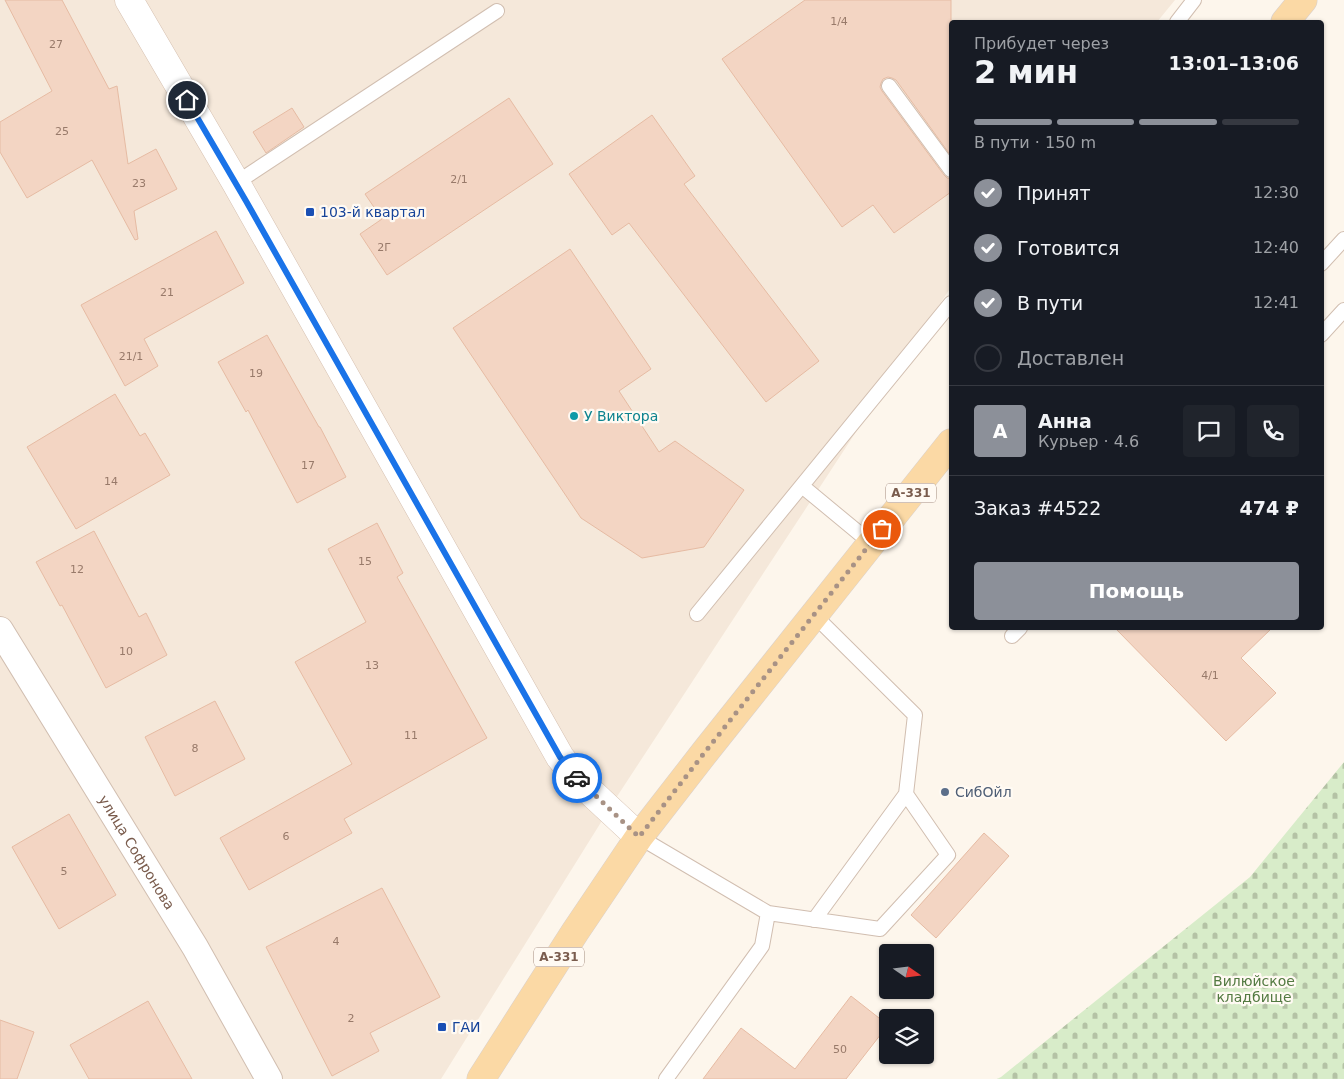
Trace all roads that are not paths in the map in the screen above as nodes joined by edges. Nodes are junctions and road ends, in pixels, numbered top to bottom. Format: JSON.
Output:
{"nodes":[{"id":1,"x":129,"y":0,"type":"edge"},
{"id":2,"x":1194,"y":0,"type":"edge"},
{"id":3,"x":1303,"y":0,"type":"edge"},
{"id":4,"x":498,"y":12,"type":"dead end"},
{"id":5,"x":1179,"y":20,"type":"edge"},
{"id":6,"x":1287,"y":20,"type":"edge"},
{"id":7,"x":890,"y":86,"type":"dead end"},
{"id":8,"x":949,"y":167,"type":"edge"},
{"id":9,"x":236,"y":184,"type":"junction"},
{"id":10,"x":1344,"y":239,"type":"edge"},
{"id":11,"x":1324,"y":261,"type":"edge"},
{"id":12,"x":949,"y":305,"type":"edge"},
{"id":13,"x":1344,"y":310,"type":"edge"},
{"id":14,"x":1324,"y":331,"type":"edge"},
{"id":15,"x":949,"y":445,"type":"edge"},
{"id":16,"x":802,"y":486,"type":"junction"},
{"id":17,"x":870,"y":544,"type":"junction"},
{"id":18,"x":697,"y":614,"type":"dead end"},
{"id":19,"x":814,"y":615,"type":"junction"},
{"id":20,"x":0,"y":630,"type":"edge"},
{"id":21,"x":906,"y":794,"type":"junction"},
{"id":22,"x":639,"y":837,"type":"junction"},
{"id":23,"x":768,"y":913,"type":"junction"},
{"id":24,"x":814,"y":920,"type":"junction"},
{"id":25,"x":269,"y":1079,"type":"edge"},
{"id":26,"x":481,"y":1079,"type":"edge"},
{"id":27,"x":666,"y":1079,"type":"edge"}],
"edges":[{"from":1,"to":9,"type":"main road"},
{"from":2,"to":5,"type":"lane"},
{"from":3,"to":6,"type":"main road"},
{"from":4,"to":9,"type":"lane"},
{"from":7,"to":8,"type":"lane"},
{"from":9,"to":22,"type":"main road"},
{"from":10,"to":11,"type":"lane"},
{"from":12,"to":16,"type":"lane"},
{"from":13,"to":14,"type":"lane"},
{"from":15,"to":17,"type":"main road","number":"А-331"},
{"from":16,"to":17,"type":"lane"},
{"from":16,"to":18,"type":"lane"},
{"from":17,"to":19,"type":"main road","number":"А-331"},
{"from":19,"to":21,"type":"lane"},
{"from":19,"to":22,"type":"main road","number":"А-331"},
{"from":20,"to":25,"type":"street","name":"улица Софронова"},
{"from":21,"to":24,"type":"lane"},
{"from":21,"to":24,"type":"lane"},
{"from":22,"to":23,"type":"lane"},
{"from":22,"to":26,"type":"main road","number":"А-331"},
{"from":23,"to":24,"type":"lane"},
{"from":23,"to":27,"type":"lane"}]}
